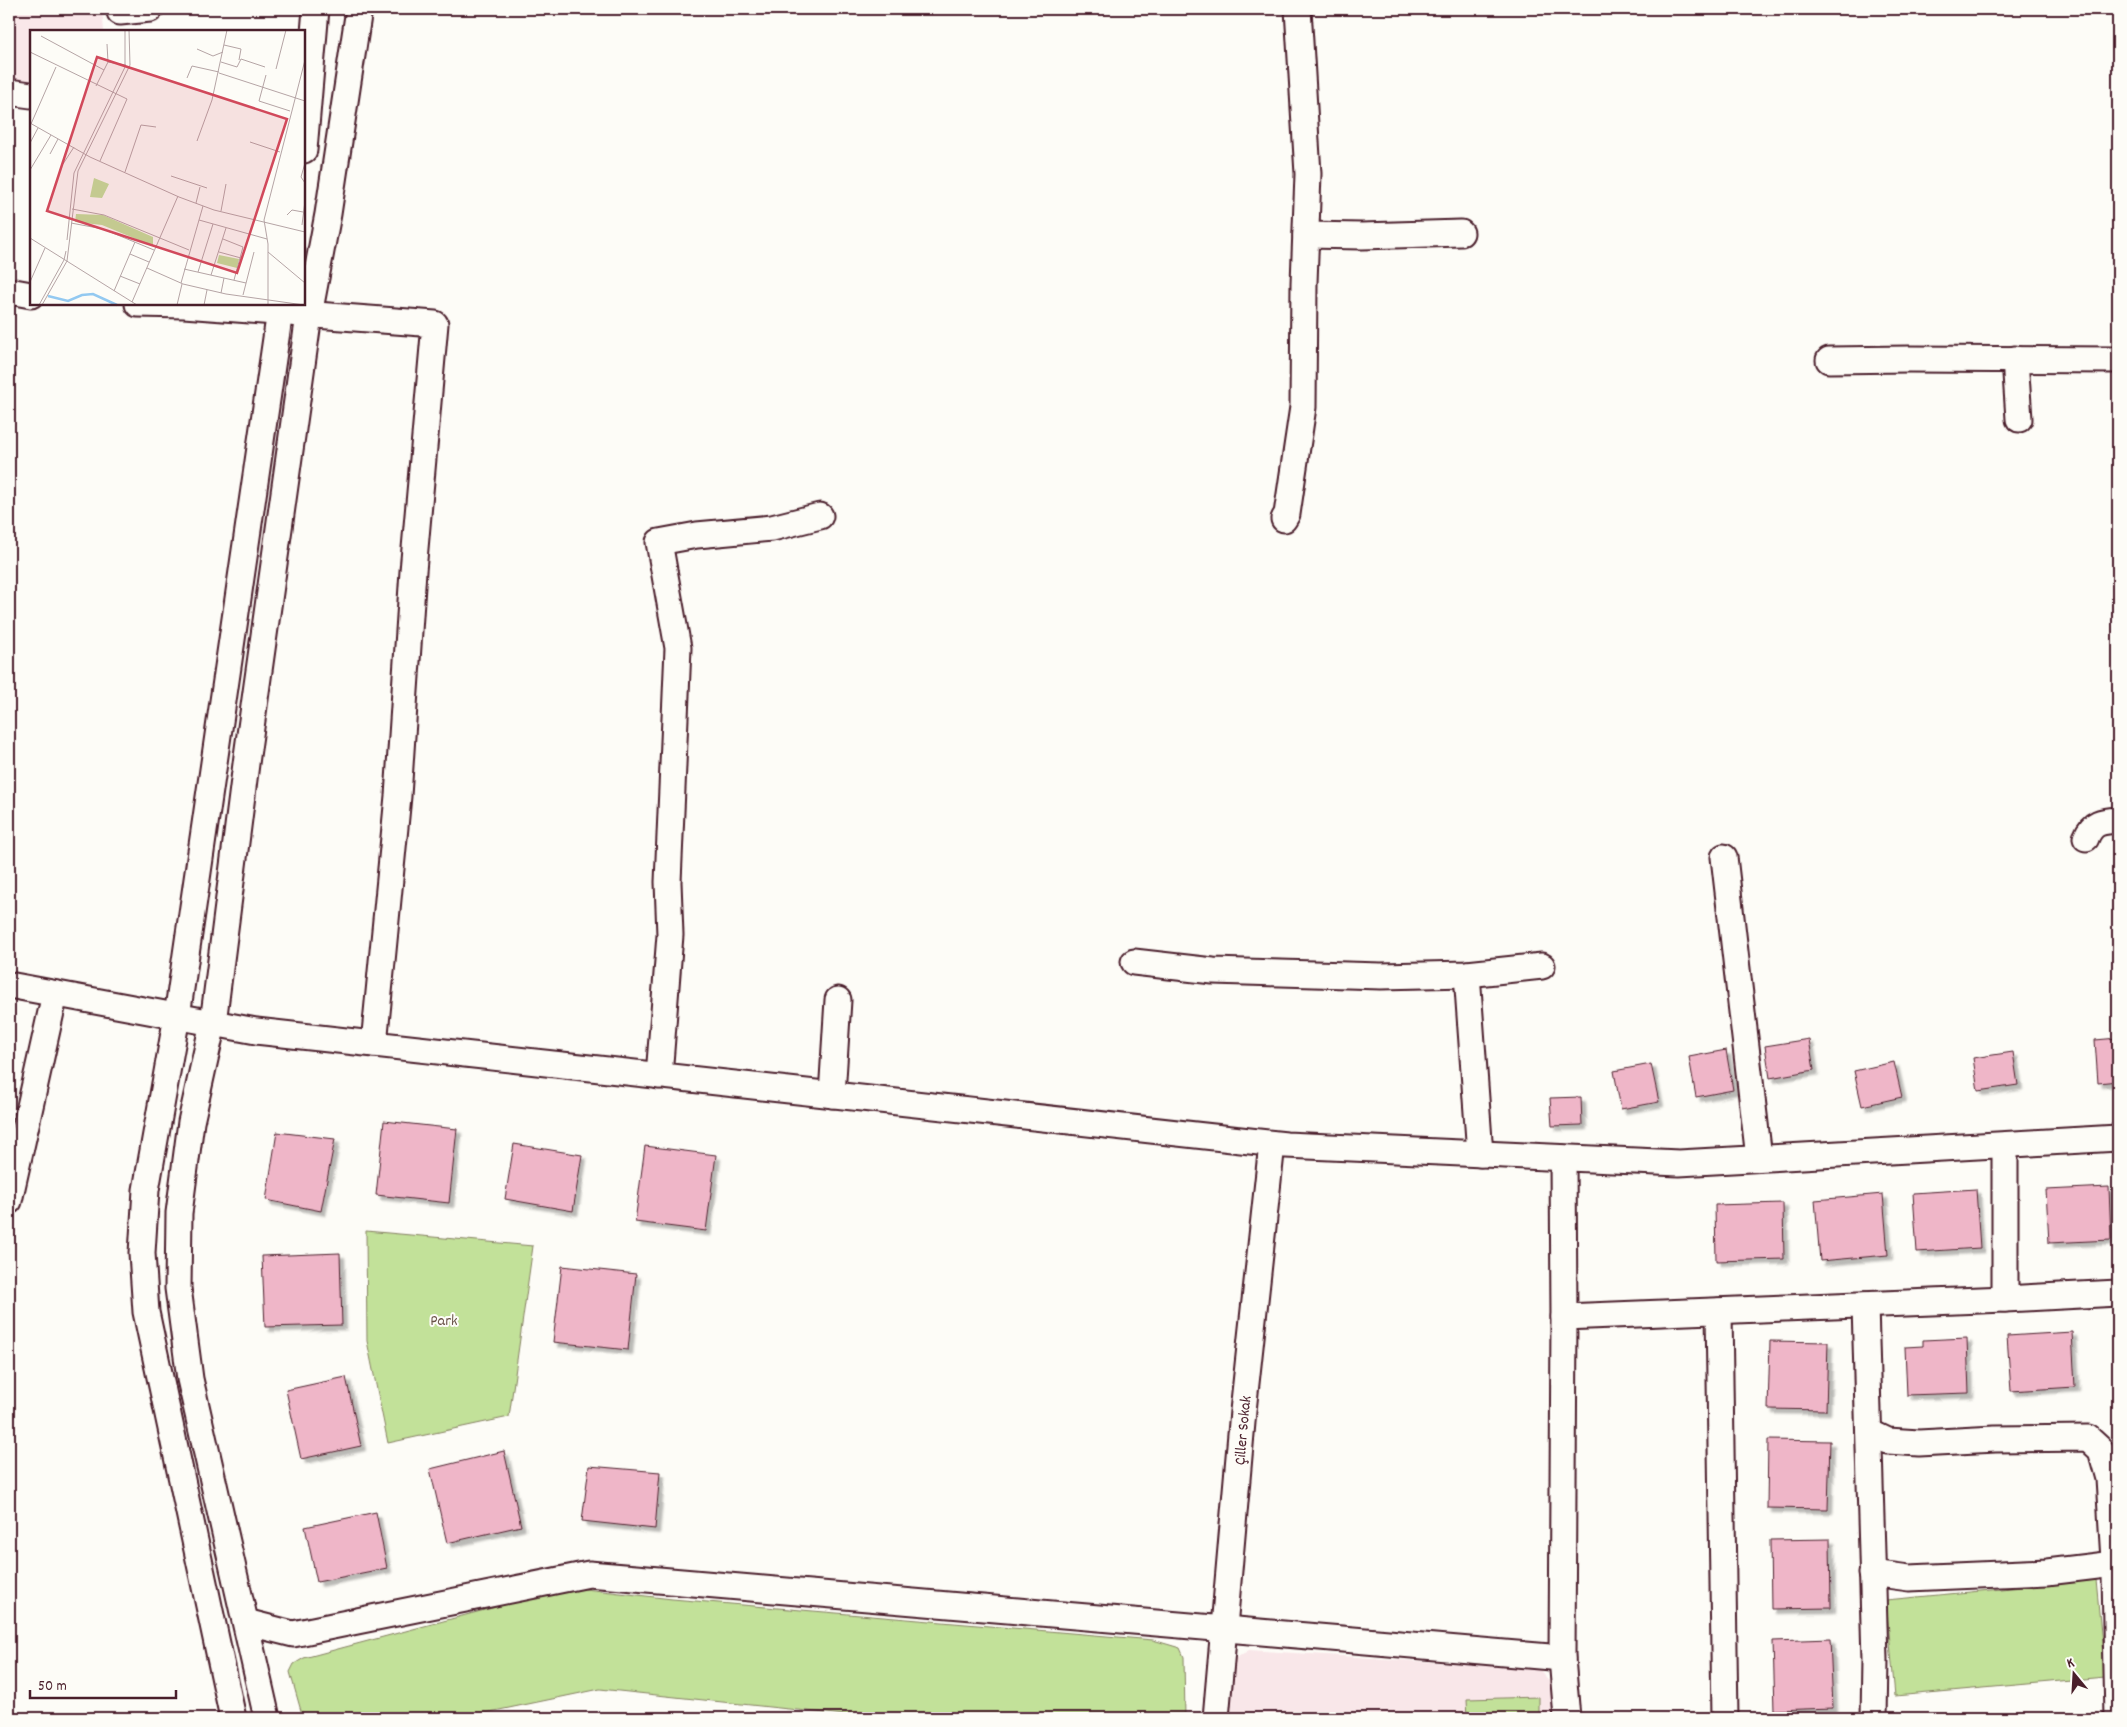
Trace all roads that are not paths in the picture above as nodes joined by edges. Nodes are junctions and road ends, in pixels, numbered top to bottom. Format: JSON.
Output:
{"nodes":[{"id":1,"x":150,"y":9,"type":"edge"},
{"id":2,"x":316,"y":9,"type":"edge"},
{"id":3,"x":359,"y":9,"type":"edge"},
{"id":4,"x":1298,"y":9,"type":"edge"},
{"id":5,"x":119,"y":17,"type":"edge"},
{"id":6,"x":9,"y":92,"type":"edge"},
{"id":7,"x":30,"y":95,"type":"edge"},
{"id":8,"x":305,"y":138,"type":"edge"},
{"id":9,"x":1461,"y":233,"type":"dead end"},
{"id":10,"x":1306,"y":234,"type":"junction"},
{"id":11,"x":9,"y":292,"type":"edge"},
{"id":12,"x":30,"y":295,"type":"edge"},
{"id":13,"x":174,"y":305,"type":"edge"},
{"id":14,"x":280,"y":308,"type":"edge"},
{"id":15,"x":309,"y":315,"type":"junction"},
{"id":16,"x":1829,"y":360,"type":"dead end"},
{"id":17,"x":2015,"y":360,"type":"junction"},
{"id":18,"x":2118,"y":360,"type":"edge"},
{"id":19,"x":2019,"y":419,"type":"dead end"},
{"id":20,"x":820,"y":516,"type":"dead end"},
{"id":21,"x":1284,"y":519,"type":"dead end"},
{"id":22,"x":2118,"y":820,"type":"edge"},
{"id":23,"x":2086,"y":838,"type":"dead end"},
{"id":24,"x":1724,"y":858,"type":"dead end"},
{"id":25,"x":1134,"y":962,"type":"dead end"},
{"id":26,"x":1542,"y":966,"type":"dead end"},
{"id":27,"x":1467,"y":974,"type":"junction"},
{"id":28,"x":9,"y":985,"type":"edge"},
{"id":29,"x":55,"y":994,"type":"junction"},
{"id":30,"x":838,"y":1000,"type":"dead end"},
{"id":31,"x":177,"y":1016,"type":"junction"},
{"id":32,"x":213,"y":1023,"type":"junction"},
{"id":33,"x":374,"y":1044,"type":"junction"},
{"id":34,"x":659,"y":1076,"type":"junction"},
{"id":35,"x":832,"y":1095,"type":"junction"},
{"id":36,"x":2118,"y":1138,"type":"edge"},
{"id":37,"x":1272,"y":1144,"type":"junction"},
{"id":38,"x":2005,"y":1145,"type":"junction"},
{"id":39,"x":1480,"y":1154,"type":"junction"},
{"id":40,"x":1563,"y":1158,"type":"junction"},
{"id":41,"x":1759,"y":1158,"type":"junction"},
{"id":42,"x":9,"y":1200,"type":"edge"},
{"id":43,"x":2118,"y":1293,"type":"edge"},
{"id":44,"x":2005,"y":1299,"type":"junction"},
{"id":45,"x":1865,"y":1305,"type":"junction"},
{"id":46,"x":1719,"y":1311,"type":"junction"},
{"id":47,"x":1564,"y":1317,"type":"junction"},
{"id":48,"x":1869,"y":1432,"type":"junction"},
{"id":49,"x":2114,"y":1564,"type":"junction"},
{"id":50,"x":1872,"y":1573,"type":"junction"},
{"id":51,"x":246,"y":1622,"type":"junction"},
{"id":52,"x":1224,"y":1629,"type":"junction"},
{"id":53,"x":1562,"y":1658,"type":"junction"},
{"id":54,"x":234,"y":1718,"type":"edge"},
{"id":55,"x":267,"y":1718,"type":"edge"},
{"id":56,"x":1216,"y":1718,"type":"edge"},
{"id":57,"x":1567,"y":1718,"type":"edge"},
{"id":58,"x":1725,"y":1718,"type":"edge"},
{"id":59,"x":1874,"y":1718,"type":"edge"},
{"id":60,"x":2118,"y":1718,"type":"edge"}],
"edges":[{"from":1,"to":5,"type":"street"},
{"from":2,"to":8,"type":"street"},
{"from":3,"to":15,"type":"street"},
{"from":4,"to":10,"type":"street"},
{"from":6,"to":7,"type":"street"},
{"from":9,"to":10,"type":"street"},
{"from":10,"to":21,"type":"street"},
{"from":11,"to":12,"type":"street"},
{"from":13,"to":14,"type":"street"},
{"from":14,"to":15,"type":"street"},
{"from":14,"to":31,"type":"street"},
{"from":15,"to":32,"type":"street"},
{"from":15,"to":33,"type":"street"},
{"from":16,"to":17,"type":"street"},
{"from":17,"to":18,"type":"street"},
{"from":17,"to":19,"type":"street"},
{"from":20,"to":34,"type":"street"},
{"from":22,"to":23,"type":"street"},
{"from":24,"to":41,"type":"street"},
{"from":25,"to":27,"type":"street"},
{"from":26,"to":27,"type":"street"},
{"from":27,"to":39,"type":"street"},
{"from":28,"to":29,"type":"street"},
{"from":29,"to":31,"type":"street"},
{"from":29,"to":42,"type":"street"},
{"from":30,"to":35,"type":"street"},
{"from":31,"to":32,"type":"street"},
{"from":31,"to":54,"type":"street"},
{"from":32,"to":33,"type":"street"},
{"from":32,"to":51,"type":"street"},
{"from":33,"to":34,"type":"street"},
{"from":34,"to":35,"type":"street"},
{"from":35,"to":37,"type":"street"},
{"from":36,"to":38,"type":"street"},
{"from":37,"to":39,"type":"street"},
{"from":37,"to":52,"type":"street","name":"Çiller Sokak"},
{"from":38,"to":41,"type":"street"},
{"from":38,"to":44,"type":"street"},
{"from":39,"to":40,"type":"street"},
{"from":40,"to":41,"type":"street"},
{"from":40,"to":47,"type":"street"},
{"from":43,"to":44,"type":"street"},
{"from":44,"to":45,"type":"street"},
{"from":45,"to":46,"type":"street"},
{"from":45,"to":48,"type":"street"},
{"from":46,"to":47,"type":"street"},
{"from":46,"to":58,"type":"street"},
{"from":47,"to":53,"type":"street"},
{"from":48,"to":49,"type":"street"},
{"from":48,"to":50,"type":"street"},
{"from":49,"to":50,"type":"street"},
{"from":49,"to":60,"type":"street"},
{"from":50,"to":59,"type":"street"},
{"from":51,"to":52,"type":"street"},
{"from":51,"to":55,"type":"street"},
{"from":52,"to":53,"type":"street"},
{"from":52,"to":56,"type":"street","name":"Çiller Sokak"},
{"from":53,"to":57,"type":"street"}]}
